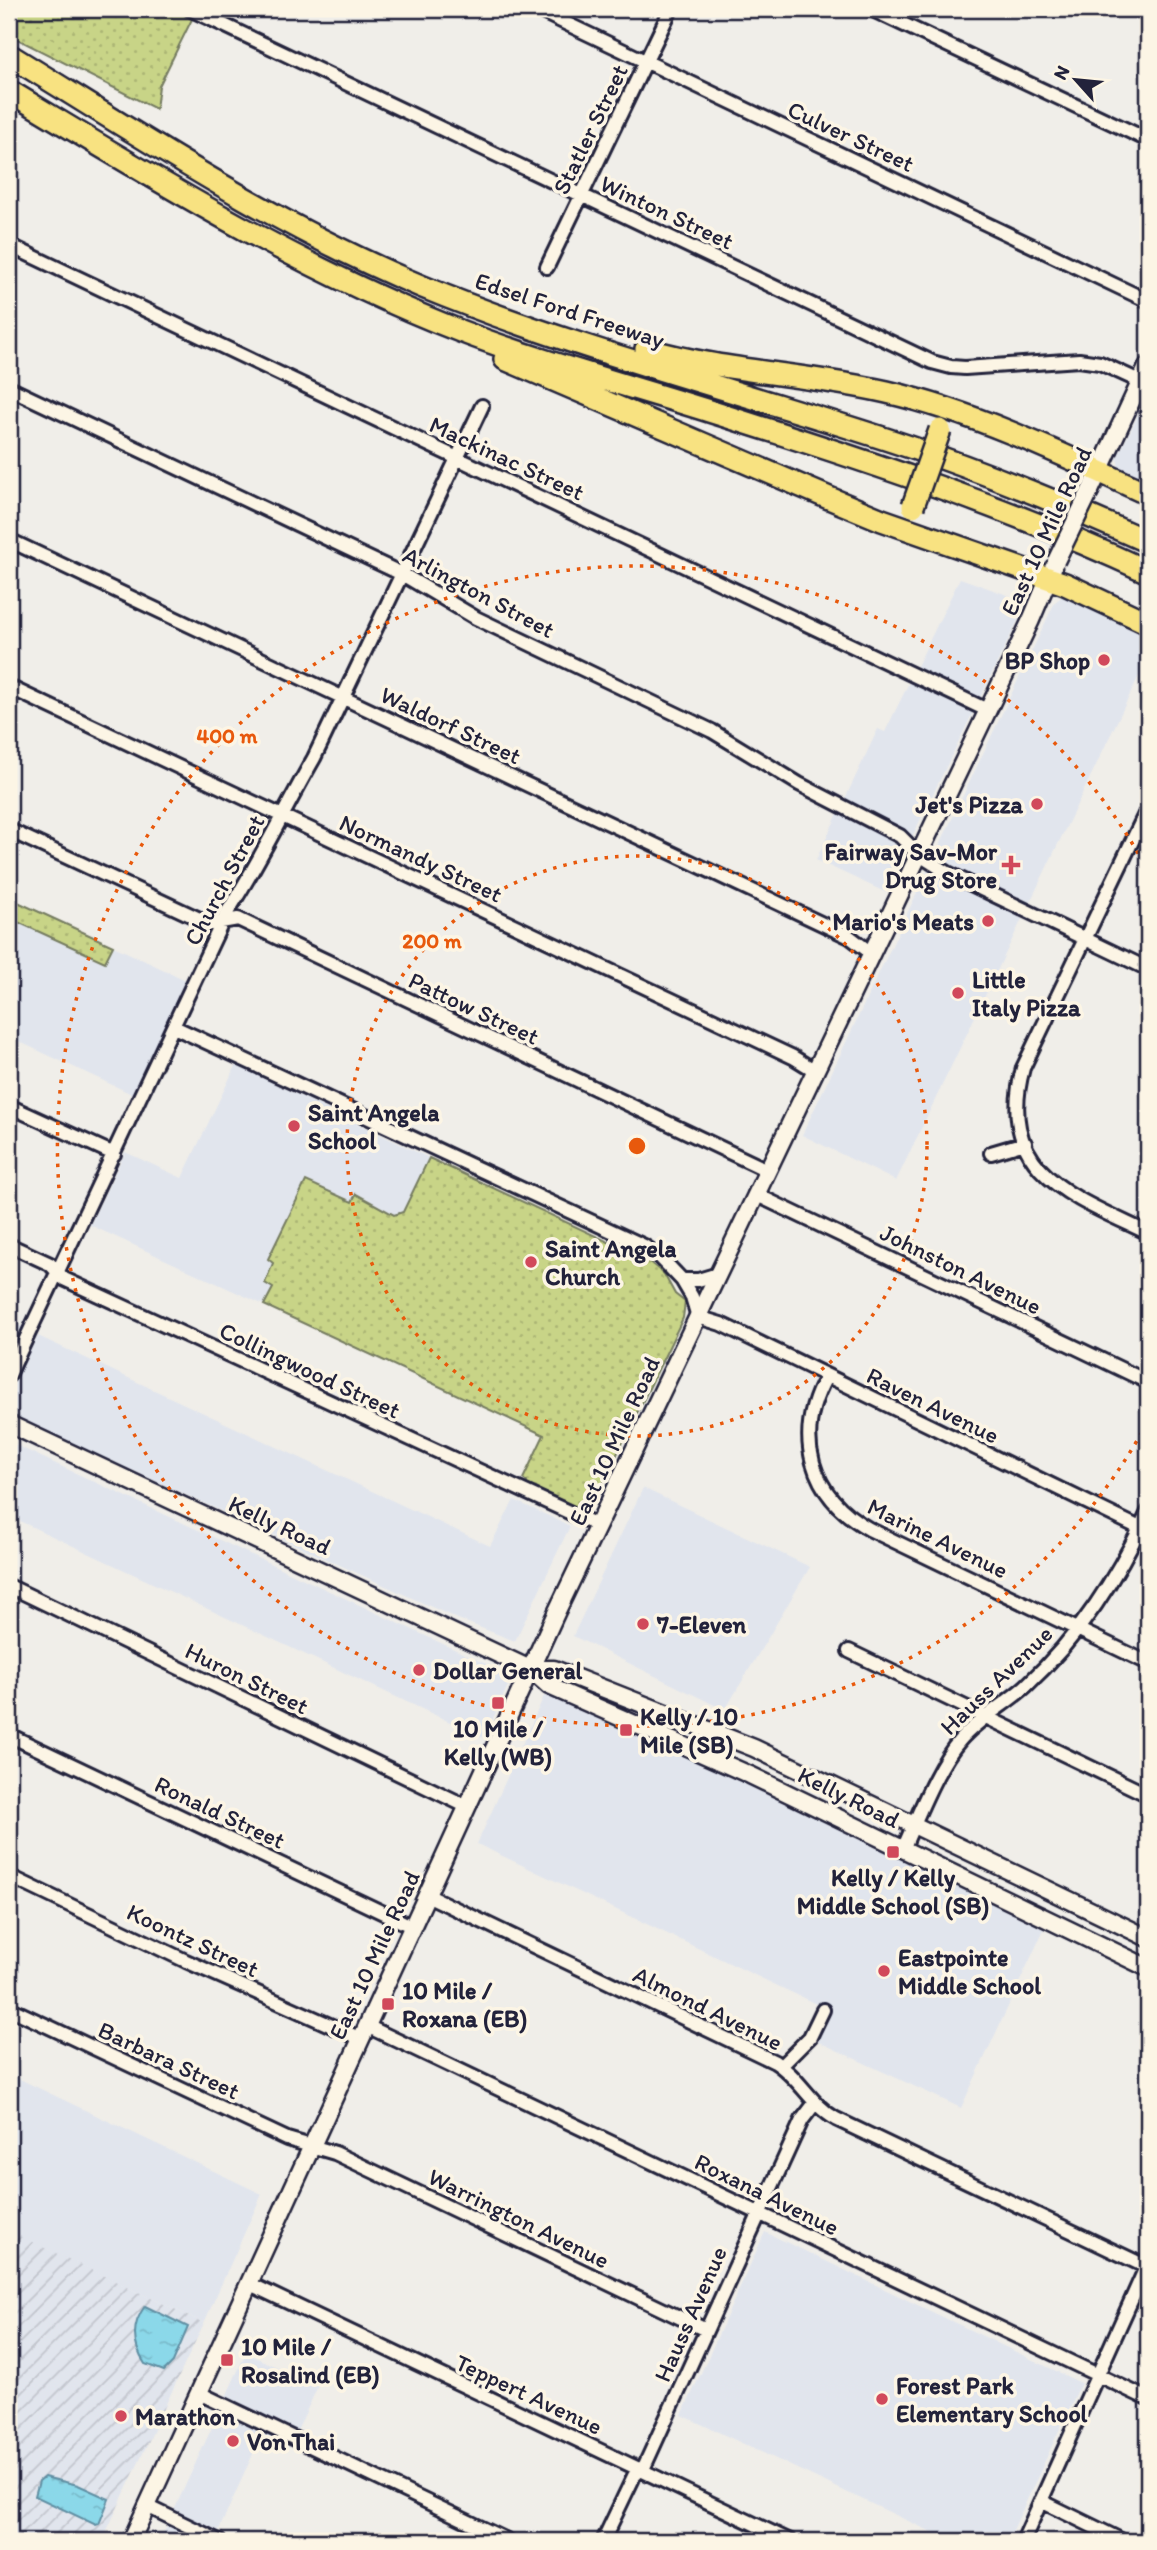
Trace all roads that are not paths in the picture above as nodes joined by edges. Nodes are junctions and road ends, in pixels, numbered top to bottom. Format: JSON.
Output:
{"nodes":[{"id":1,"x":190,"y":9,"type":"edge"},
{"id":2,"x":536,"y":9,"type":"edge"},
{"id":3,"x":671,"y":9,"type":"edge"},
{"id":4,"x":871,"y":9,"type":"edge"},
{"id":5,"x":9,"y":55,"type":"edge"},
{"id":6,"x":646,"y":61,"type":"junction"},
{"id":7,"x":9,"y":91,"type":"edge"},
{"id":8,"x":1148,"y":140,"type":"edge"},
{"id":9,"x":582,"y":195,"type":"junction"},
{"id":10,"x":9,"y":245,"type":"edge"},
{"id":11,"x":281,"y":250,"type":"junction"},
{"id":12,"x":367,"y":262,"type":"junction"},
{"id":13,"x":547,"y":267,"type":"dead end"},
{"id":14,"x":1148,"y":301,"type":"edge"},
{"id":15,"x":1148,"y":365,"type":"edge"},
{"id":16,"x":1144,"y":383,"type":"edge"},
{"id":17,"x":9,"y":388,"type":"edge"},
{"id":18,"x":482,"y":406,"type":"dead end"},
{"id":19,"x":960,"y":414,"type":"junction"},
{"id":20,"x":457,"y":458,"type":"junction"},
{"id":21,"x":1098,"y":471,"type":"junction"},
{"id":22,"x":1148,"y":495,"type":"edge"},
{"id":23,"x":920,"y":533,"type":"junction"},
{"id":24,"x":9,"y":540,"type":"edge"},
{"id":25,"x":1148,"y":542,"type":"edge"},
{"id":26,"x":1052,"y":569,"type":"junction"},
{"id":27,"x":1148,"y":572,"type":"edge"},
{"id":28,"x":402,"y":574,"type":"junction"},
{"id":29,"x":1148,"y":623,"type":"edge"},
{"id":30,"x":9,"y":687,"type":"edge"},
{"id":31,"x":343,"y":697,"type":"junction"},
{"id":32,"x":986,"y":710,"type":"junction"},
{"id":33,"x":1148,"y":808,"type":"edge"},
{"id":34,"x":282,"y":816,"type":"junction"},
{"id":35,"x":9,"y":830,"type":"edge"},
{"id":36,"x":918,"y":854,"type":"junction"},
{"id":37,"x":223,"y":922,"type":"junction"},
{"id":38,"x":1085,"y":939,"type":"junction"},
{"id":39,"x":871,"y":953,"type":"junction"},
{"id":40,"x":1148,"y":969,"type":"edge"},
{"id":41,"x":174,"y":1027,"type":"junction"},
{"id":42,"x":814,"y":1070,"type":"junction"},
{"id":43,"x":9,"y":1105,"type":"edge"},
{"id":44,"x":1025,"y":1143,"type":"junction"},
{"id":45,"x":991,"y":1153,"type":"dead end"},
{"id":46,"x":114,"y":1154,"type":"junction"},
{"id":47,"x":767,"y":1170,"type":"junction"},
{"id":48,"x":755,"y":1194,"type":"junction"},
{"id":49,"x":1148,"y":1233,"type":"edge"},
{"id":50,"x":9,"y":1245,"type":"edge"},
{"id":51,"x":57,"y":1272,"type":"junction"},
{"id":52,"x":718,"y":1274,"type":"junction"},
{"id":53,"x":682,"y":1280,"type":"junction"},
{"id":54,"x":698,"y":1317,"type":"junction"},
{"id":55,"x":9,"y":1375,"type":"edge"},
{"id":56,"x":826,"y":1377,"type":"junction"},
{"id":57,"x":1148,"y":1382,"type":"edge"},
{"id":58,"x":9,"y":1424,"type":"edge"},
{"id":59,"x":1148,"y":1511,"type":"edge"},
{"id":60,"x":598,"y":1526,"type":"junction"},
{"id":61,"x":1144,"y":1530,"type":"edge"},
{"id":62,"x":9,"y":1586,"type":"edge"},
{"id":63,"x":1078,"y":1630,"type":"junction"},
{"id":64,"x":849,"y":1651,"type":"dead end"},
{"id":65,"x":1148,"y":1663,"type":"edge"},
{"id":66,"x":530,"y":1669,"type":"junction"},
{"id":67,"x":986,"y":1717,"type":"junction"},
{"id":68,"x":646,"y":1730,"type":"junction"},
{"id":69,"x":9,"y":1735,"type":"edge"},
{"id":70,"x":726,"y":1736,"type":"junction"},
{"id":71,"x":806,"y":1773,"type":"junction"},
{"id":72,"x":750,"y":1775,"type":"junction"},
{"id":73,"x":1148,"y":1795,"type":"edge"},
{"id":74,"x":468,"y":1808,"type":"junction"},
{"id":75,"x":914,"y":1825,"type":"junction"},
{"id":76,"x":903,"y":1849,"type":"junction"},
{"id":77,"x":9,"y":1875,"type":"edge"},
{"id":78,"x":427,"y":1895,"type":"junction"},
{"id":79,"x":413,"y":1927,"type":"junction"},
{"id":80,"x":1148,"y":1938,"type":"edge"},
{"id":81,"x":1148,"y":1968,"type":"edge"},
{"id":82,"x":9,"y":2008,"type":"edge"},
{"id":83,"x":823,"y":2010,"type":"dead end"},
{"id":84,"x":364,"y":2032,"type":"junction"},
{"id":85,"x":781,"y":2066,"type":"junction"},
{"id":86,"x":815,"y":2103,"type":"junction"},
{"id":87,"x":313,"y":2145,"type":"junction"},
{"id":88,"x":759,"y":2213,"type":"junction"},
{"id":89,"x":1147,"y":2265,"type":"edge"},
{"id":90,"x":250,"y":2284,"type":"junction"},
{"id":91,"x":706,"y":2330,"type":"junction"},
{"id":92,"x":1097,"y":2375,"type":"junction"},
{"id":93,"x":199,"y":2393,"type":"junction"},
{"id":94,"x":1148,"y":2399,"type":"edge"},
{"id":95,"x":640,"y":2470,"type":"junction"},
{"id":96,"x":1041,"y":2501,"type":"junction"},
{"id":97,"x":147,"y":2506,"type":"junction"},
{"id":98,"x":131,"y":2541,"type":"edge"},
{"id":99,"x":219,"y":2541,"type":"edge"},
{"id":100,"x":509,"y":2541,"type":"edge"},
{"id":101,"x":603,"y":2541,"type":"edge"},
{"id":102,"x":790,"y":2541,"type":"edge"},
{"id":103,"x":1023,"y":2541,"type":"edge"},
{"id":104,"x":1123,"y":2541,"type":"edge"}],
"edges":[{"from":1,"to":9,"type":"street","name":"Winton Street"},
{"from":2,"to":6,"type":"street","name":"Culver Street"},
{"from":3,"to":6,"type":"street","name":"Statler Street"},
{"from":4,"to":8,"type":"street"},
{"from":5,"to":12,"type":"highway","name":"Edsel Ford Freeway"},
{"from":6,"to":9,"type":"street","name":"Statler Street"},
{"from":6,"to":14,"type":"street","name":"Culver Street"},
{"from":7,"to":11,"type":"highway"},
{"from":9,"to":13,"type":"street","name":"Statler Street"},
{"from":9,"to":16,"type":"street","name":"Winton Street"},
{"from":10,"to":20,"type":"street","name":"Mackinac Street"},
{"from":11,"to":23,"type":"highway"},
{"from":11,"to":27,"type":"highway"},
{"from":12,"to":19,"type":"highway"},
{"from":12,"to":25,"type":"highway","name":"Edsel Ford Freeway"},
{"from":15,"to":16,"type":"main road","name":"East 10 Mile Road"},
{"from":16,"to":21,"type":"main road","name":"East 10 Mile Road"},
{"from":17,"to":28,"type":"street","name":"Arlington Street"},
{"from":18,"to":20,"type":"street","name":"Church Street"},
{"from":19,"to":21,"type":"highway"},
{"from":19,"to":23,"type":"highway","bridge":true},
{"from":20,"to":28,"type":"street","name":"Church Street"},
{"from":20,"to":32,"type":"street","name":"Mackinac Street"},
{"from":21,"to":22,"type":"highway"},
{"from":21,"to":26,"type":"main road","name":"East 10 Mile Road","bridge":true},
{"from":23,"to":26,"type":"highway"},
{"from":24,"to":31,"type":"street","name":"Waldorf Street"},
{"from":26,"to":29,"type":"highway"},
{"from":26,"to":32,"type":"main road","name":"East 10 Mile Road"},
{"from":28,"to":31,"type":"street","name":"Church Street"},
{"from":28,"to":36,"type":"street","name":"Arlington Street"},
{"from":30,"to":34,"type":"street","name":"Normandy Street"},
{"from":31,"to":34,"type":"street","name":"Church Street"},
{"from":31,"to":39,"type":"street","name":"Waldorf Street"},
{"from":32,"to":36,"type":"main road","name":"East 10 Mile Road"},
{"from":33,"to":38,"type":"street"},
{"from":34,"to":37,"type":"street","name":"Church Street"},
{"from":34,"to":42,"type":"street","name":"Normandy Street"},
{"from":35,"to":37,"type":"street","name":"Pattow Street"},
{"from":36,"to":38,"type":"street","name":"Arlington Street"},
{"from":36,"to":39,"type":"main road","name":"East 10 Mile Road"},
{"from":37,"to":41,"type":"street","name":"Church Street"},
{"from":37,"to":47,"type":"street","name":"Pattow Street"},
{"from":38,"to":40,"type":"street","name":"Arlington Street"},
{"from":38,"to":44,"type":"street"},
{"from":39,"to":42,"type":"main road","name":"East 10 Mile Road"},
{"from":41,"to":46,"type":"street","name":"Church Street"},
{"from":41,"to":53,"type":"street"},
{"from":42,"to":47,"type":"main road","name":"East 10 Mile Road"},
{"from":43,"to":46,"type":"street"},
{"from":44,"to":45,"type":"street"},
{"from":44,"to":49,"type":"street"},
{"from":46,"to":51,"type":"street","name":"Church Street"},
{"from":47,"to":48,"type":"main road","name":"East 10 Mile Road"},
{"from":48,"to":52,"type":"main road","name":"East 10 Mile Road"},
{"from":48,"to":57,"type":"street","name":"Johnston Avenue"},
{"from":50,"to":51,"type":"street","name":"Collingwood Street"},
{"from":51,"to":55,"type":"street","name":"Church Street"},
{"from":51,"to":60,"type":"street","name":"Collingwood Street"},
{"from":52,"to":53,"type":"street"},
{"from":52,"to":54,"type":"main road","name":"East 10 Mile Road"},
{"from":53,"to":54,"type":"street"},
{"from":54,"to":56,"type":"street","name":"Raven Avenue"},
{"from":54,"to":60,"type":"main road","name":"East 10 Mile Road"},
{"from":56,"to":61,"type":"street","name":"Raven Avenue"},
{"from":56,"to":63,"type":"street","name":"Marine Avenue"},
{"from":58,"to":66,"type":"main road","name":"Kelly Road"},
{"from":59,"to":61,"type":"street","name":"Hauss Avenue"},
{"from":60,"to":66,"type":"main road","name":"East 10 Mile Road"},
{"from":61,"to":63,"type":"street","name":"Hauss Avenue"},
{"from":62,"to":74,"type":"street","name":"Huron Street"},
{"from":63,"to":65,"type":"street","name":"Marine Avenue"},
{"from":63,"to":67,"type":"street","name":"Hauss Avenue"},
{"from":64,"to":67,"type":"street"},
{"from":66,"to":68,"type":"main road","name":"Kelly Road"},
{"from":66,"to":70,"type":"main road","name":"Kelly Road"},
{"from":66,"to":74,"type":"main road","name":"East 10 Mile Road"},
{"from":67,"to":73,"type":"street"},
{"from":67,"to":75,"type":"street","name":"Hauss Avenue"},
{"from":68,"to":70,"type":"main road"},
{"from":68,"to":72,"type":"main road","name":"Kelly Road"},
{"from":69,"to":79,"type":"street","name":"Ronald Street"},
{"from":70,"to":71,"type":"main road","name":"Kelly Road"},
{"from":71,"to":72,"type":"main road"},
{"from":71,"to":75,"type":"main road","name":"Kelly Road"},
{"from":72,"to":76,"type":"main road","name":"Kelly Road"},
{"from":74,"to":78,"type":"main road","name":"East 10 Mile Road"},
{"from":75,"to":76,"type":"street","name":"Hauss Avenue"},
{"from":75,"to":80,"type":"main road","name":"Kelly Road"},
{"from":76,"to":81,"type":"main road","name":"Kelly Road"},
{"from":77,"to":84,"type":"street","name":"Koontz Street"},
{"from":78,"to":79,"type":"main road","name":"East 10 Mile Road"},
{"from":78,"to":85,"type":"street","name":"Almond Avenue"},
{"from":79,"to":84,"type":"main road","name":"East 10 Mile Road"},
{"from":82,"to":87,"type":"street","name":"Barbara Street"},
{"from":83,"to":85,"type":"street"},
{"from":84,"to":87,"type":"main road","name":"East 10 Mile Road"},
{"from":84,"to":88,"type":"street","name":"Roxana Avenue"},
{"from":85,"to":86,"type":"street","name":"Almond Avenue"},
{"from":86,"to":88,"type":"street","name":"Hauss Avenue"},
{"from":86,"to":89,"type":"street","name":"Almond Avenue"},
{"from":87,"to":90,"type":"main road","name":"East 10 Mile Road"},
{"from":87,"to":91,"type":"street","name":"Warrington Avenue"},
{"from":88,"to":91,"type":"street","name":"Hauss Avenue"},
{"from":88,"to":92,"type":"street","name":"Roxana Avenue"},
{"from":89,"to":92,"type":"street"},
{"from":90,"to":93,"type":"main road","name":"East 10 Mile Road"},
{"from":90,"to":95,"type":"street","name":"Teppert Avenue"},
{"from":91,"to":95,"type":"street","name":"Hauss Avenue"},
{"from":92,"to":94,"type":"street","name":"Roxana Avenue"},
{"from":92,"to":96,"type":"street"},
{"from":93,"to":97,"type":"main road","name":"East 10 Mile Road"},
{"from":93,"to":100,"type":"street"},
{"from":95,"to":101,"type":"street","name":"Hauss Avenue"},
{"from":95,"to":102,"type":"street","name":"Teppert Avenue"},
{"from":96,"to":103,"type":"street"},
{"from":96,"to":104,"type":"street"},
{"from":97,"to":98,"type":"main road","name":"East 10 Mile Road"},
{"from":97,"to":99,"type":"street"}]}
